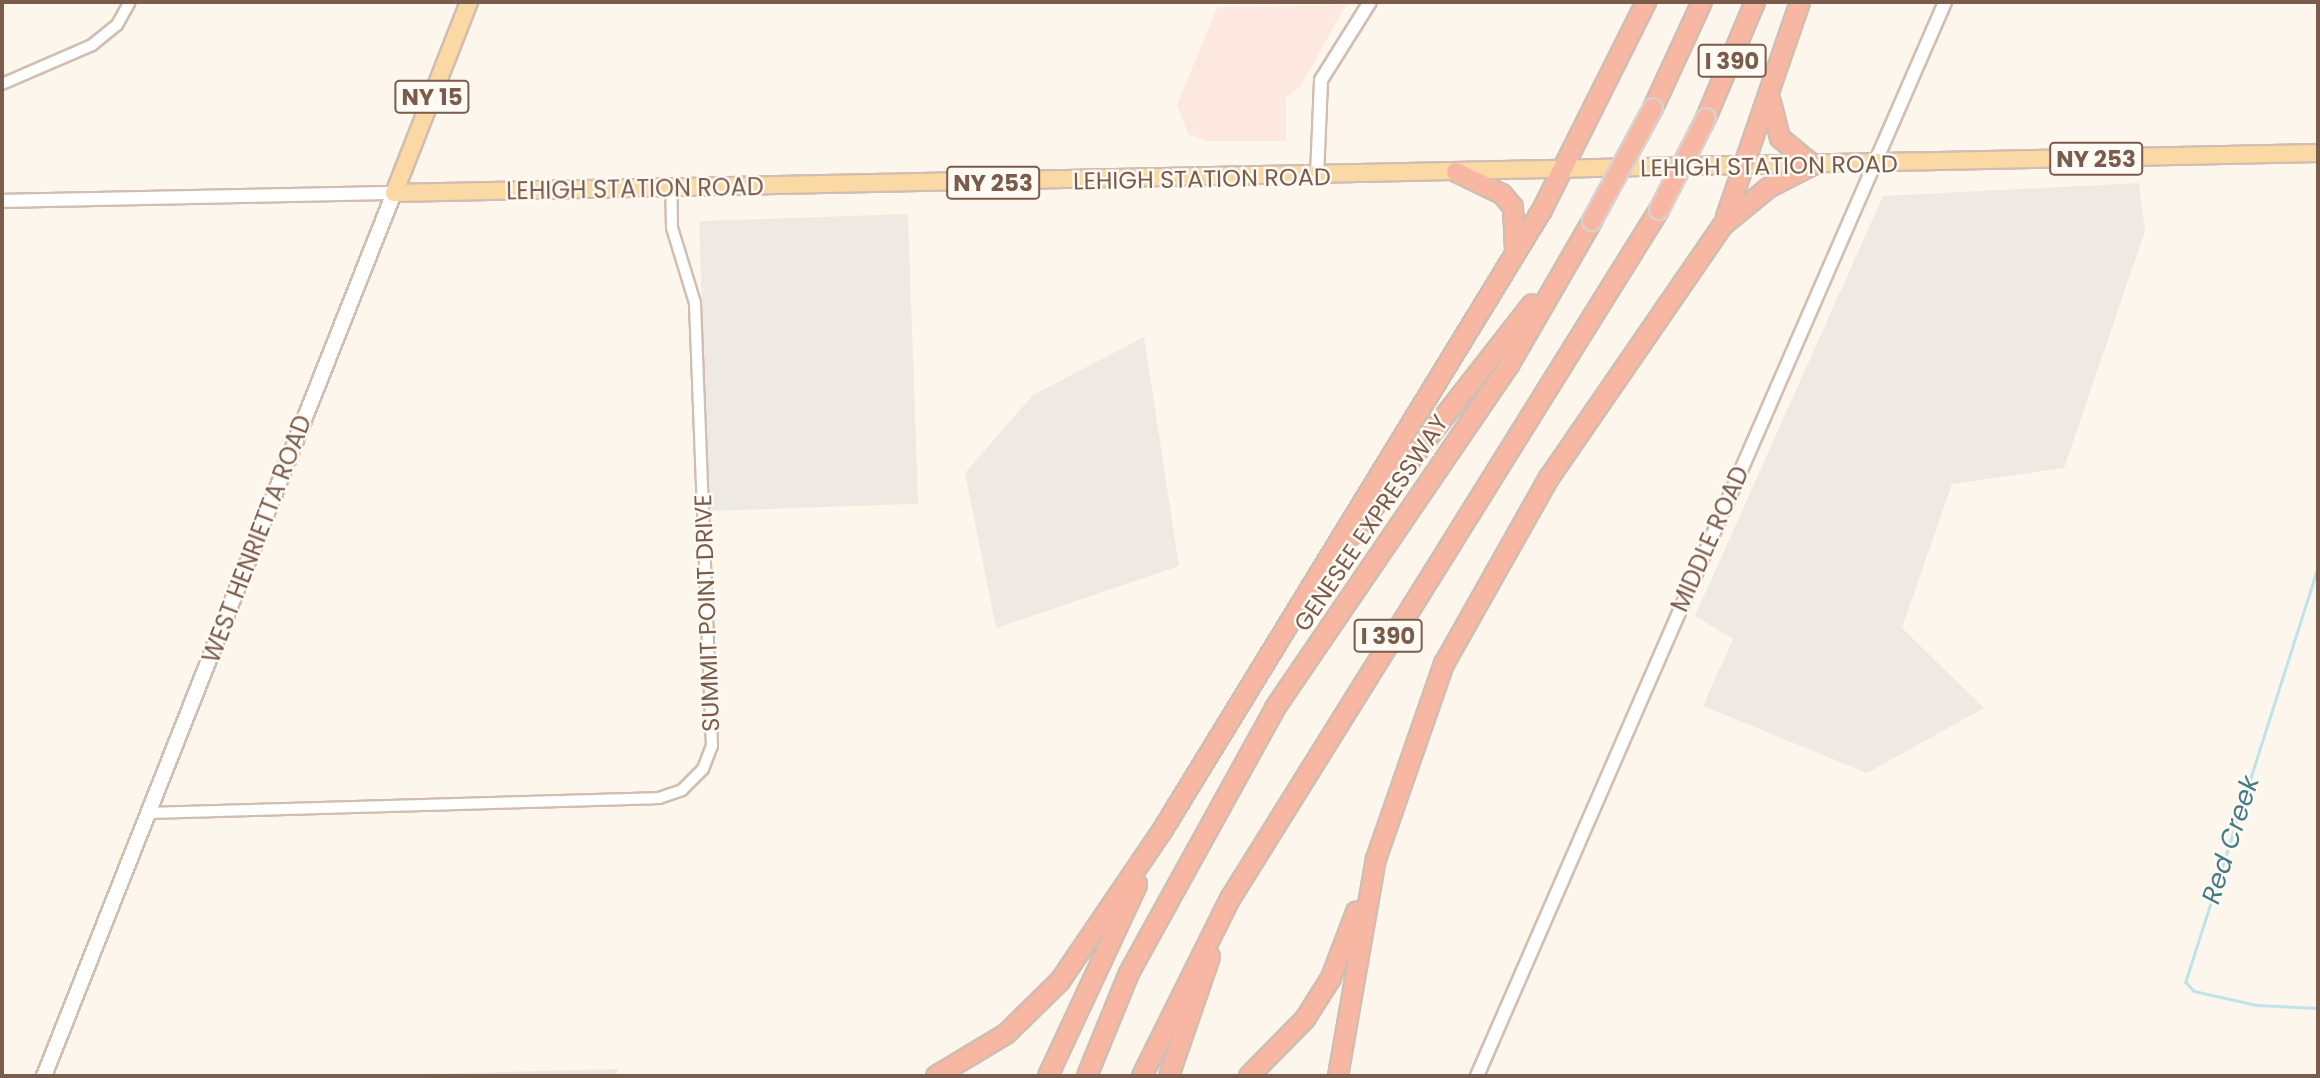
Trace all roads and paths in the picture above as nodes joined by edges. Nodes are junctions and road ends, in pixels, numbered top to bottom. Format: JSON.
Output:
{"nodes":[{"id":1,"x":130,"y":2,"type":"edge"},
{"id":2,"x":470,"y":2,"type":"edge"},
{"id":3,"x":1370,"y":2,"type":"edge"},
{"id":4,"x":1646,"y":2,"type":"edge"},
{"id":5,"x":1702,"y":2,"type":"edge"},
{"id":6,"x":1755,"y":2,"type":"edge"},
{"id":7,"x":1800,"y":2,"type":"edge"},
{"id":8,"x":1945,"y":2,"type":"edge"},
{"id":9,"x":2,"y":84,"type":"edge"},
{"id":10,"x":1771,"y":102,"type":"junction"},
{"id":11,"x":2318,"y":153,"type":"edge"},
{"id":12,"x":1873,"y":164,"type":"junction"},
{"id":13,"x":1814,"y":165,"type":"junction"},
{"id":14,"x":1747,"y":166,"type":"junction"},
{"id":15,"x":1561,"y":170,"type":"junction"},
{"id":16,"x":1456,"y":172,"type":"junction"},
{"id":17,"x":1317,"y":176,"type":"junction"},
{"id":18,"x":671,"y":189,"type":"junction"},
{"id":19,"x":394,"y":193,"type":"junction"},
{"id":20,"x":2,"y":201,"type":"edge"},
{"id":21,"x":1723,"y":225,"type":"junction"},
{"id":22,"x":1514,"y":255,"type":"junction"},
{"id":23,"x":1569,"y":257,"type":"junction"},
{"id":24,"x":1301,"y":600,"type":"junction"},
{"id":25,"x":149,"y":813,"type":"junction"},
{"id":26,"x":1162,"y":831,"type":"junction"},
{"id":27,"x":1376,"y":859,"type":"junction"},
{"id":28,"x":1230,"y":899,"type":"junction"},
{"id":29,"x":44,"y":1076,"type":"edge"},
{"id":30,"x":936,"y":1076,"type":"edge"},
{"id":31,"x":1048,"y":1076,"type":"edge"},
{"id":32,"x":1087,"y":1076,"type":"edge"},
{"id":33,"x":1142,"y":1076,"type":"edge"},
{"id":34,"x":1169,"y":1076,"type":"edge"},
{"id":35,"x":1248,"y":1076,"type":"edge"},
{"id":36,"x":1338,"y":1076,"type":"edge"},
{"id":37,"x":1477,"y":1076,"type":"edge"}],
"edges":[{"from":1,"to":9,"type":"street"},
{"from":2,"to":19,"type":"main road","name":"WEST HENRIETTA ROAD","number":"NY 15"},
{"from":3,"to":17,"type":"street"},
{"from":4,"to":15,"type":"highway"},
{"from":5,"to":23,"type":"highway","name":"GENESEE EXPRESSWAY","number":"I 390","bridge":true},
{"from":6,"to":28,"type":"highway","number":"I 390","bridge":true},
{"from":7,"to":10,"type":"highway"},
{"from":8,"to":12,"type":"street","name":"MIDDLE ROAD"},
{"from":10,"to":13,"type":"highway"},
{"from":10,"to":14,"type":"highway"},
{"from":11,"to":12,"type":"main road","name":"LEHIGH STATION ROAD","number":"NY 253"},
{"from":12,"to":13,"type":"main road","name":"LEHIGH STATION ROAD","number":"NY 253"},
{"from":12,"to":37,"type":"street","name":"MIDDLE ROAD"},
{"from":13,"to":14,"type":"main road","name":"LEHIGH STATION ROAD","number":"NY 253"},
{"from":13,"to":21,"type":"highway"},
{"from":14,"to":15,"type":"main road","name":"LEHIGH STATION ROAD","number":"NY 253"},
{"from":14,"to":21,"type":"highway"},
{"from":15,"to":16,"type":"main road","name":"LEHIGH STATION ROAD","number":"NY 253"},
{"from":15,"to":22,"type":"highway"},
{"from":16,"to":17,"type":"main road","name":"LEHIGH STATION ROAD","number":"NY 253"},
{"from":16,"to":22,"type":"highway"},
{"from":17,"to":18,"type":"main road","name":"LEHIGH STATION ROAD","number":"NY 253"},
{"from":18,"to":19,"type":"main road","name":"LEHIGH STATION ROAD","number":"NY 253"},
{"from":18,"to":25,"type":"street","name":"SUMMIT POINT DRIVE"},
{"from":19,"to":20,"type":"street","name":"LEHIGH STATION ROAD"},
{"from":19,"to":25,"type":"main road","name":"WEST HENRIETTA ROAD","number":"NY 15"},
{"from":21,"to":27,"type":"highway"},
{"from":22,"to":24,"type":"highway"},
{"from":23,"to":24,"type":"highway"},
{"from":23,"to":32,"type":"highway","name":"GENESEE EXPRESSWAY","number":"I 390"},
{"from":24,"to":26,"type":"highway"},
{"from":25,"to":29,"type":"main road","name":"WEST HENRIETTA ROAD","number":"NY 15"},
{"from":26,"to":30,"type":"highway"},
{"from":26,"to":31,"type":"highway"},
{"from":27,"to":35,"type":"highway"},
{"from":27,"to":36,"type":"highway"},
{"from":28,"to":33,"type":"highway","number":"I 390"},
{"from":28,"to":34,"type":"highway"}]}
